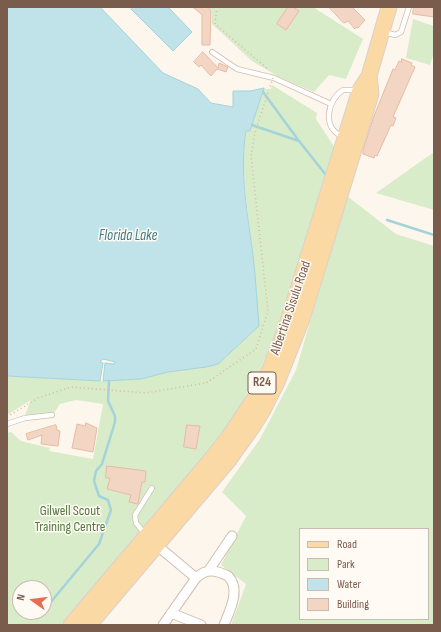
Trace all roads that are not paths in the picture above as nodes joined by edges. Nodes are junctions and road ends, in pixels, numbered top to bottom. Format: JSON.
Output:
{"nodes":[{"id":1,"x":389,"y":7,"type":"edge"},
{"id":2,"x":409,"y":7,"type":"edge"},
{"id":3,"x":382,"y":32,"type":"junction"},
{"id":4,"x":212,"y":52,"type":"dead end"},
{"id":5,"x":365,"y":92,"type":"junction"},
{"id":6,"x":331,"y":104,"type":"junction"},
{"id":7,"x":346,"y":137,"type":"junction"},
{"id":8,"x":52,"y":415,"type":"dead end"},
{"id":9,"x":7,"y":424,"type":"edge"},
{"id":10,"x":152,"y":488,"type":"dead end"},
{"id":11,"x":232,"y":536,"type":"dead end"},
{"id":12,"x":151,"y":540,"type":"junction"},
{"id":13,"x":209,"y":570,"type":"junction"},
{"id":14,"x":196,"y":578,"type":"junction"},
{"id":15,"x":171,"y":613,"type":"junction"},
{"id":16,"x":70,"y":625,"type":"edge"},
{"id":17,"x":89,"y":625,"type":"edge"},
{"id":18,"x":163,"y":625,"type":"edge"},
{"id":19,"x":201,"y":625,"type":"edge"},
{"id":20,"x":224,"y":625,"type":"edge"}],
"edges":[{"from":1,"to":3,"type":"main road","name":"Albertina Sisulu Road","number":"R24"},
{"from":2,"to":3,"type":"lane"},
{"from":3,"to":5,"type":"main road","name":"Albertina Sisulu Road","number":"R24"},
{"from":4,"to":6,"type":"lane"},
{"from":5,"to":6,"type":"lane"},
{"from":5,"to":7,"type":"main road","name":"Albertina Sisulu Road","number":"R24"},
{"from":5,"to":12,"type":"main road","name":"Albertina Sisulu Road","number":"R24"},
{"from":6,"to":7,"type":"lane"},
{"from":7,"to":12,"type":"main road","name":"Albertina Sisulu Road","number":"R24"},
{"from":8,"to":9,"type":"lane"},
{"from":10,"to":12,"type":"lane"},
{"from":11,"to":13,"type":"street"},
{"from":12,"to":14,"type":"street"},
{"from":12,"to":16,"type":"main road","name":"Albertina Sisulu Road","number":"R24"},
{"from":12,"to":17,"type":"main road","name":"Albertina Sisulu Road","number":"R24"},
{"from":13,"to":14,"type":"street"},
{"from":13,"to":20,"type":"street"},
{"from":14,"to":15,"type":"street"},
{"from":15,"to":18,"type":"street"},
{"from":15,"to":19,"type":"street"}]}
